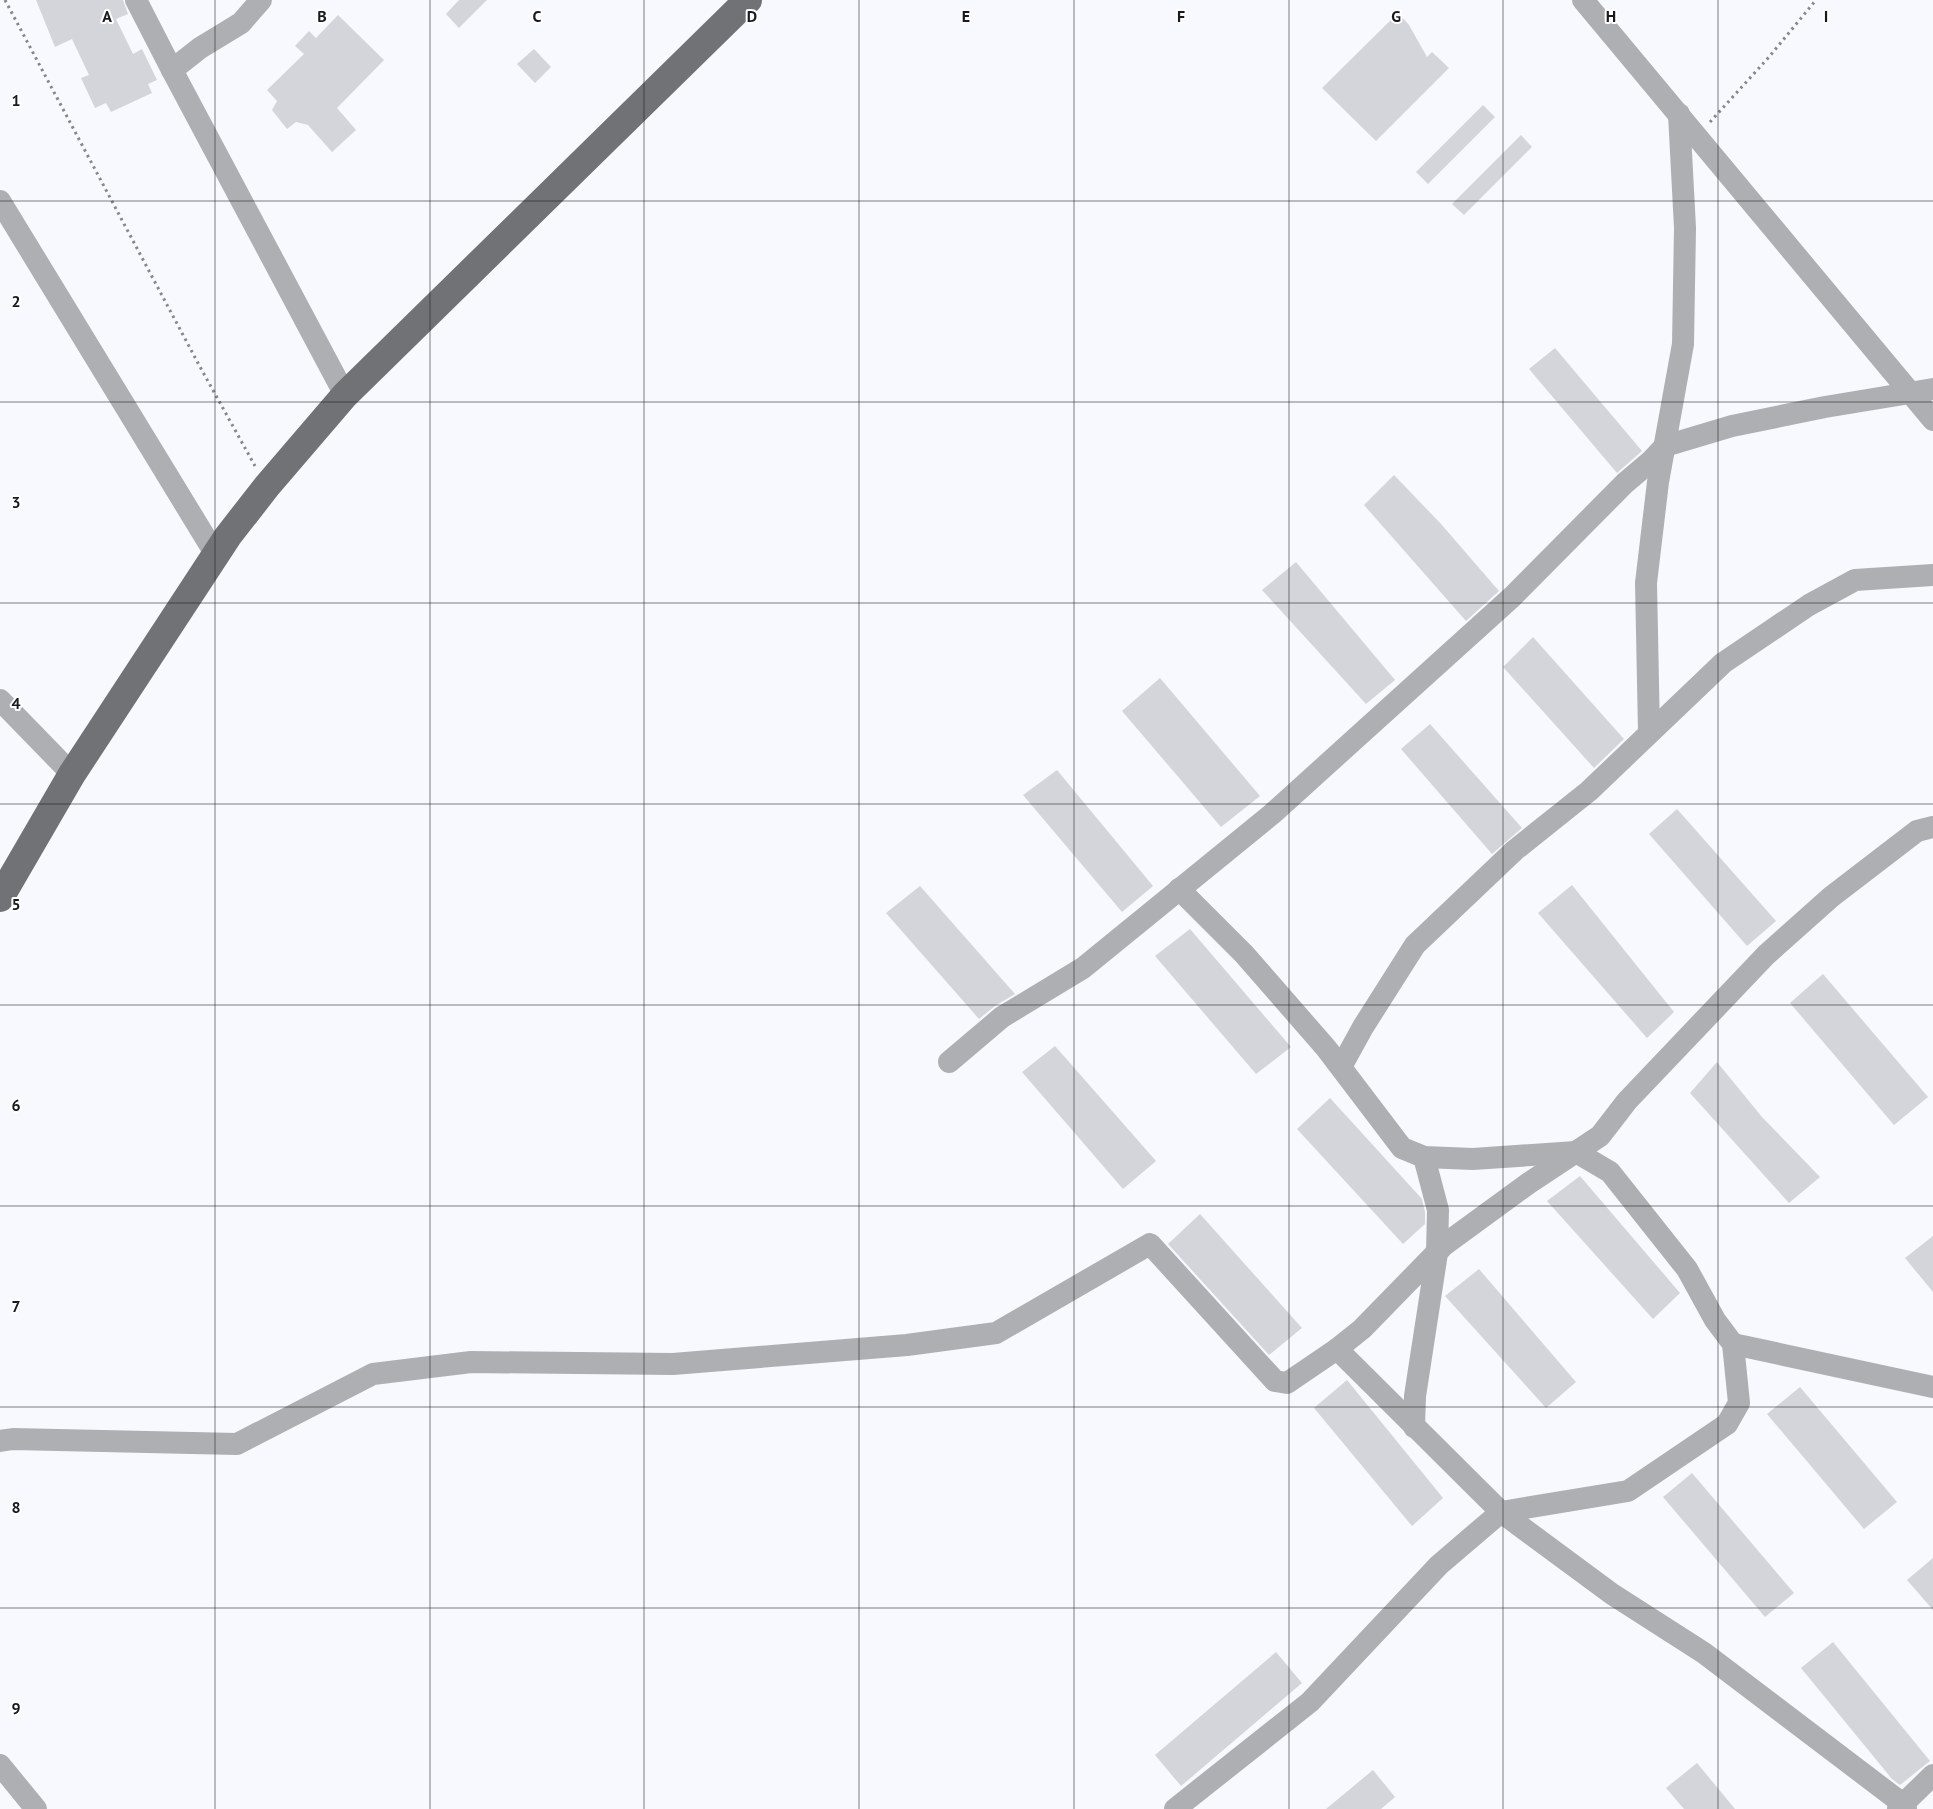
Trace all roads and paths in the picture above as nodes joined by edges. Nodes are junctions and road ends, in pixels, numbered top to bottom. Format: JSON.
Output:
{"nodes":[{"id":1,"x":5,"y":0,"type":"edge"},
{"id":2,"x":136,"y":0,"type":"edge"},
{"id":3,"x":261,"y":0,"type":"edge"},
{"id":4,"x":748,"y":0,"type":"edge"},
{"id":5,"x":1583,"y":0,"type":"edge"},
{"id":6,"x":1816,"y":0,"type":"edge"},
{"id":7,"x":172,"y":70,"type":"junction"},
{"id":8,"x":1679,"y":114,"type":"junction"},
{"id":9,"x":1698,"y":136,"type":"junction"},
{"id":10,"x":0,"y":201,"type":"edge"},
{"id":11,"x":1933,"y":389,"type":"edge"},
{"id":12,"x":1909,"y":392,"type":"junction"},
{"id":13,"x":345,"y":395,"type":"junction"},
{"id":14,"x":1933,"y":420,"type":"edge"},
{"id":15,"x":1664,"y":446,"type":"junction"},
{"id":16,"x":267,"y":486,"type":"junction"},
{"id":17,"x":216,"y":555,"type":"junction"},
{"id":18,"x":1933,"y":575,"type":"edge"},
{"id":19,"x":0,"y":700,"type":"edge"},
{"id":20,"x":1649,"y":732,"type":"junction"},
{"id":21,"x":72,"y":774,"type":"junction"},
{"id":22,"x":1933,"y":827,"type":"edge"},
{"id":23,"x":1179,"y":889,"type":"junction"},
{"id":24,"x":0,"y":898,"type":"edge"},
{"id":25,"x":949,"y":1062,"type":"dead end"},
{"id":26,"x":1341,"y":1067,"type":"junction"},
{"id":27,"x":1576,"y":1152,"type":"junction"},
{"id":28,"x":1424,"y":1157,"type":"junction"},
{"id":29,"x":1437,"y":1253,"type":"junction"},
{"id":30,"x":1733,"y":1344,"type":"junction"},
{"id":31,"x":1337,"y":1349,"type":"junction"},
{"id":32,"x":1933,"y":1388,"type":"edge"},
{"id":33,"x":1414,"y":1427,"type":"junction"},
{"id":34,"x":0,"y":1441,"type":"edge"},
{"id":35,"x":1501,"y":1512,"type":"junction"},
{"id":36,"x":0,"y":1765,"type":"edge"},
{"id":37,"x":1933,"y":1775,"type":"edge"},
{"id":38,"x":1184,"y":1806,"type":"edge"},
{"id":39,"x":1903,"y":1807,"type":"edge"},
{"id":40,"x":36,"y":1809,"type":"edge"}],
"edges":[{"from":1,"to":16,"type":"path"},
{"from":2,"to":7,"type":"street"},
{"from":3,"to":7,"type":"street"},
{"from":4,"to":13,"type":"main road"},
{"from":5,"to":8,"type":"street"},
{"from":6,"to":9,"type":"path"},
{"from":7,"to":13,"type":"street"},
{"from":8,"to":9,"type":"street"},
{"from":8,"to":15,"type":"street"},
{"from":9,"to":12,"type":"street"},
{"from":10,"to":17,"type":"street"},
{"from":11,"to":12,"type":"street"},
{"from":12,"to":14,"type":"street"},
{"from":12,"to":15,"type":"street"},
{"from":13,"to":16,"type":"main road"},
{"from":15,"to":20,"type":"street"},
{"from":15,"to":23,"type":"street"},
{"from":16,"to":17,"type":"main road"},
{"from":17,"to":21,"type":"main road"},
{"from":18,"to":20,"type":"street"},
{"from":19,"to":21,"type":"street"},
{"from":20,"to":26,"type":"street"},
{"from":21,"to":24,"type":"main road"},
{"from":22,"to":27,"type":"street"},
{"from":23,"to":25,"type":"street"},
{"from":23,"to":26,"type":"street"},
{"from":26,"to":28,"type":"street"},
{"from":27,"to":28,"type":"street"},
{"from":27,"to":29,"type":"street"},
{"from":27,"to":30,"type":"street"},
{"from":28,"to":29,"type":"street"},
{"from":29,"to":31,"type":"street"},
{"from":29,"to":33,"type":"street"},
{"from":30,"to":32,"type":"street"},
{"from":30,"to":35,"type":"street"},
{"from":31,"to":33,"type":"street"},
{"from":31,"to":34,"type":"street"},
{"from":33,"to":35,"type":"street"},
{"from":35,"to":38,"type":"street"},
{"from":35,"to":39,"type":"street"},
{"from":36,"to":40,"type":"street"},
{"from":37,"to":39,"type":"street"}]}
